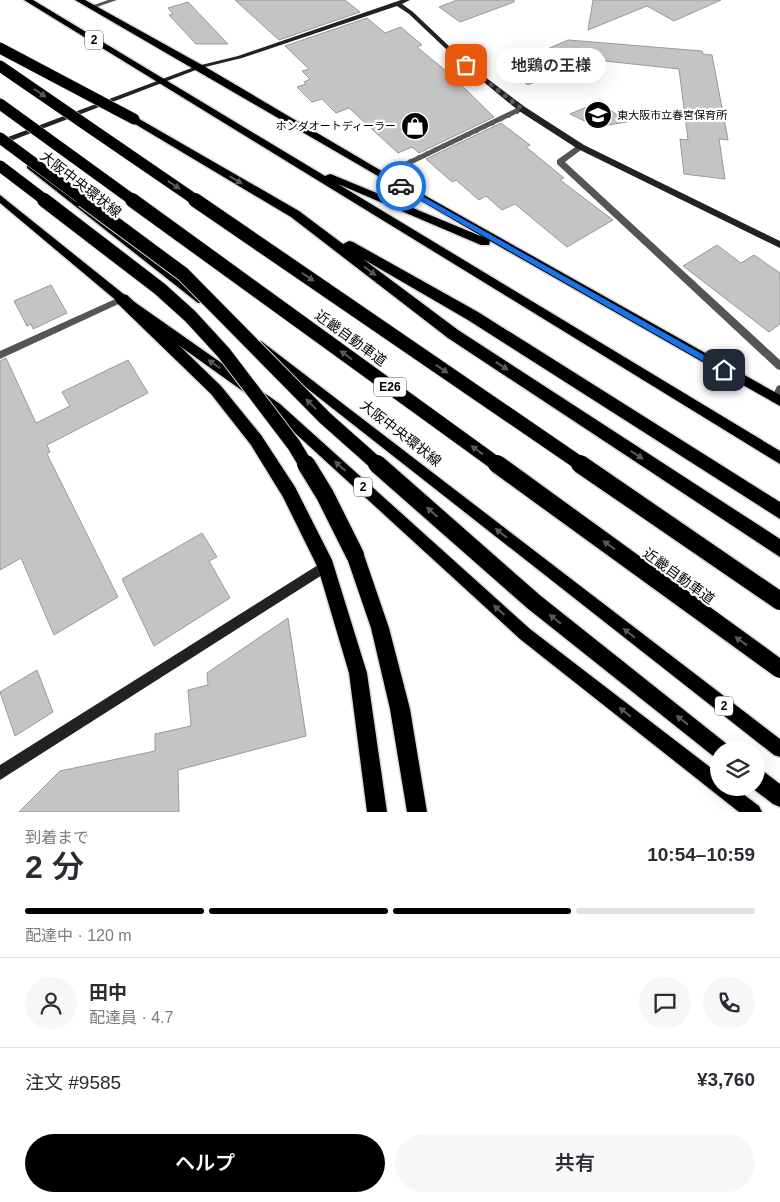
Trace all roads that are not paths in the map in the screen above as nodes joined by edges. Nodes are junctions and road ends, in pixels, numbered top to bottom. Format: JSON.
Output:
{"nodes":[{"id":1,"x":28,"y":0,"type":"edge"},
{"id":2,"x":79,"y":0,"type":"edge"},
{"id":3,"x":114,"y":0,"type":"edge"},
{"id":4,"x":407,"y":0,"type":"edge"},
{"id":5,"x":394,"y":2,"type":"edge"},
{"id":6,"x":90,"y":7,"type":"junction"},
{"id":7,"x":0,"y":48,"type":"edge"},
{"id":8,"x":0,"y":66,"type":"edge"},
{"id":9,"x":199,"y":67,"type":"junction"},
{"id":10,"x":161,"y":81,"type":"junction"},
{"id":11,"x":0,"y":104,"type":"edge"},
{"id":12,"x":522,"y":109,"type":"junction"},
{"id":13,"x":0,"y":138,"type":"edge"},
{"id":14,"x":0,"y":144,"type":"edge"},
{"id":15,"x":581,"y":147,"type":"junction"},
{"id":16,"x":0,"y":166,"type":"edge"},
{"id":17,"x":306,"y":170,"type":"junction"},
{"id":18,"x":382,"y":175,"type":"junction"},
{"id":19,"x":0,"y":198,"type":"edge"},
{"id":20,"x":295,"y":214,"type":"junction"},
{"id":21,"x":780,"y":245,"type":"edge"},
{"id":22,"x":535,"y":263,"type":"junction"},
{"id":23,"x":122,"y":299,"type":"junction"},
{"id":24,"x":0,"y":355,"type":"edge"},
{"id":25,"x":780,"y":366,"type":"edge"},
{"id":26,"x":779,"y":396,"type":"edge"},
{"id":27,"x":780,"y":458,"type":"edge"},
{"id":28,"x":780,"y":511,"type":"edge"},
{"id":29,"x":780,"y":549,"type":"edge"},
{"id":30,"x":326,"y":566,"type":"junction"},
{"id":31,"x":780,"y":601,"type":"edge"},
{"id":32,"x":780,"y":669,"type":"edge"},
{"id":33,"x":710,"y":742,"type":"edge"},
{"id":34,"x":780,"y":749,"type":"edge"},
{"id":35,"x":0,"y":773,"type":"edge"},
{"id":36,"x":710,"y":778,"type":"edge"},
{"id":37,"x":765,"y":785,"type":"edge"},
{"id":38,"x":733,"y":796,"type":"edge"},
{"id":39,"x":780,"y":797,"type":"edge"},
{"id":40,"x":377,"y":812,"type":"edge"},
{"id":41,"x":417,"y":812,"type":"edge"},
{"id":42,"x":753,"y":812,"type":"edge"}],
"edges":[{"from":1,"to":10,"type":"main road","number":"2"},
{"from":2,"to":6,"type":"main road","number":"2"},
{"from":3,"to":6,"type":"street"},
{"from":4,"to":5,"type":"street"},
{"from":5,"to":9,"type":"street"},
{"from":5,"to":12,"type":"street"},
{"from":6,"to":9,"type":"main road","number":"2"},
{"from":7,"to":20,"type":"highway","one_way":true,"bridge":true},
{"from":8,"to":31,"type":"highway","name":"近畿自動車道","one_way":true,"bridge":true},
{"from":9,"to":10,"type":"street"},
{"from":9,"to":18,"type":"main road","number":"2"},
{"from":10,"to":14,"type":"street"},
{"from":10,"to":17,"type":"main road","number":"2"},
{"from":32,"to":11,"type":"highway","name":"近畿自動車道","number":"E26","one_way":true,"bridge":true},
{"from":12,"to":15,"type":"street"},
{"from":12,"to":18,"type":"street"},
{"from":33,"to":13,"type":"highway","one_way":true,"bridge":true},
{"from":34,"to":14,"type":"main road","name":"大阪中央環状線","number":"2","one_way":true},
{"from":15,"to":21,"type":"street"},
{"from":15,"to":25,"type":"street"},
{"from":16,"to":41,"type":"highway","bridge":true},
{"from":17,"to":22,"type":"main road"},
{"from":17,"to":27,"type":"main road","number":"2"},
{"from":18,"to":22,"type":"main road","number":"2"},
{"from":19,"to":23,"type":"main road","number":"2"},
{"from":20,"to":28,"type":"highway"},
{"from":20,"to":29,"type":"highway","one_way":true},
{"from":22,"to":26,"type":"main road","number":"2"},
{"from":23,"to":24,"type":"street"},
{"from":23,"to":30,"type":"highway"},
{"from":36,"to":23,"type":"main road","number":"2","one_way":true},
{"from":30,"to":35,"type":"street"},
{"from":30,"to":40,"type":"highway"},
{"from":37,"to":39,"type":"highway"},
{"from":38,"to":42,"type":"main road","number":"2"}]}
